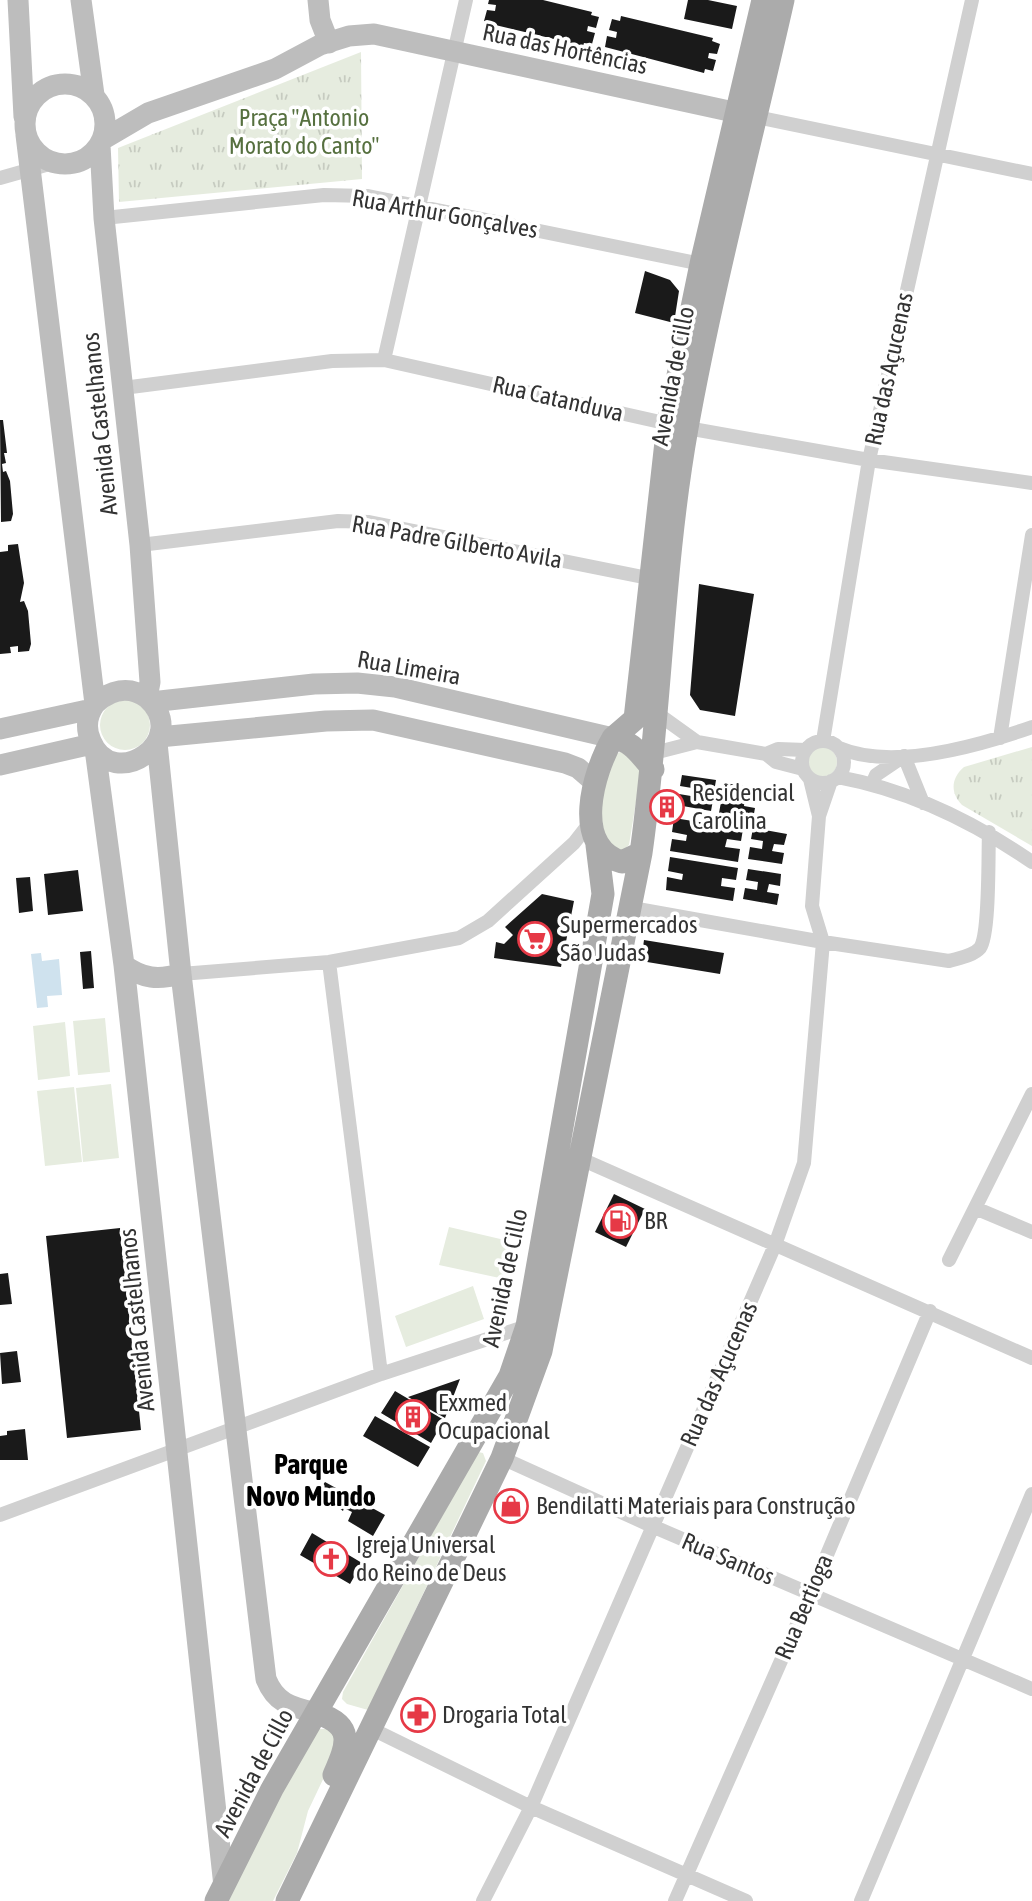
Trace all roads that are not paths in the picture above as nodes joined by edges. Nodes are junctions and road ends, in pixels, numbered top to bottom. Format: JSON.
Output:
{"nodes":[{"id":1,"x":18,"y":0,"type":"edge"},
{"id":2,"x":81,"y":0,"type":"edge"},
{"id":3,"x":318,"y":0,"type":"edge"},
{"id":4,"x":466,"y":0,"type":"edge"},
{"id":5,"x":763,"y":0,"type":"edge"},
{"id":6,"x":783,"y":0,"type":"edge"},
{"id":7,"x":972,"y":0,"type":"edge"},
{"id":8,"x":329,"y":43,"type":"junction"},
{"id":9,"x":454,"y":51,"type":"junction"},
{"id":10,"x":94,"y":95,"type":"junction"},
{"id":11,"x":747,"y":115,"type":"junction"},
{"id":12,"x":25,"y":129,"type":"junction"},
{"id":13,"x":101,"y":142,"type":"junction"},
{"id":14,"x":936,"y":153,"type":"junction"},
{"id":15,"x":53,"y":163,"type":"junction"},
{"id":16,"x":28,"y":169,"type":"junction"},
{"id":17,"x":1032,"y":174,"type":"edge"},
{"id":18,"x":0,"y":178,"type":"edge"},
{"id":19,"x":419,"y":205,"type":"junction"},
{"id":20,"x":104,"y":218,"type":"junction"},
{"id":21,"x":701,"y":264,"type":"junction"},
{"id":22,"x":384,"y":360,"type":"junction"},
{"id":23,"x":123,"y":388,"type":"junction"},
{"id":24,"x":677,"y":426,"type":"junction"},
{"id":25,"x":869,"y":460,"type":"junction"},
{"id":26,"x":1032,"y":483,"type":"edge"},
{"id":27,"x":1032,"y":535,"type":"edge"},
{"id":28,"x":140,"y":545,"type":"junction"},
{"id":29,"x":648,"y":578,"type":"junction"},
{"id":30,"x":149,"y":700,"type":"junction"},
{"id":31,"x":93,"y":706,"type":"junction"},
{"id":32,"x":658,"y":714,"type":"junction"},
{"id":33,"x":1032,"y":727,"type":"edge"},
{"id":34,"x":0,"y":729,"type":"edge"},
{"id":35,"x":613,"y":738,"type":"junction"},
{"id":36,"x":1000,"y":738,"type":"junction"},
{"id":37,"x":158,"y":740,"type":"junction"},
{"id":38,"x":823,"y":741,"type":"junction"},
{"id":39,"x":697,"y":742,"type":"junction"},
{"id":40,"x":94,"y":746,"type":"junction"},
{"id":41,"x":839,"y":748,"type":"junction"},
{"id":42,"x":806,"y":750,"type":"junction"},
{"id":43,"x":766,"y":754,"type":"junction"},
{"id":44,"x":904,"y":756,"type":"junction"},
{"id":45,"x":653,"y":761,"type":"junction"},
{"id":46,"x":0,"y":765,"type":"edge"},
{"id":47,"x":806,"y":774,"type":"junction"},
{"id":48,"x":834,"y":779,"type":"junction"},
{"id":49,"x":593,"y":781,"type":"junction"},
{"id":50,"x":872,"y":783,"type":"junction"},
{"id":51,"x":923,"y":803,"type":"junction"},
{"id":52,"x":819,"y":816,"type":"junction"},
{"id":53,"x":592,"y":820,"type":"junction"},
{"id":54,"x":989,"y":832,"type":"junction"},
{"id":55,"x":597,"y":845,"type":"junction"},
{"id":56,"x":641,"y":853,"type":"junction"},
{"id":57,"x":1032,"y":862,"type":"edge"},
{"id":58,"x":632,"y":908,"type":"junction"},
{"id":59,"x":823,"y":942,"type":"junction"},
{"id":60,"x":329,"y":962,"type":"junction"},
{"id":61,"x":124,"y":965,"type":"junction"},
{"id":62,"x":181,"y":974,"type":"junction"},
{"id":63,"x":1032,"y":1094,"type":"edge"},
{"id":64,"x":581,"y":1159,"type":"junction"},
{"id":65,"x":975,"y":1208,"type":"junction"},
{"id":66,"x":1032,"y":1232,"type":"edge"},
{"id":67,"x":775,"y":1245,"type":"junction"},
{"id":68,"x":950,"y":1260,"type":"dead end"},
{"id":69,"x":930,"y":1311,"type":"junction"},
{"id":70,"x":527,"y":1326,"type":"junction"},
{"id":71,"x":1032,"y":1358,"type":"edge"},
{"id":72,"x":381,"y":1374,"type":"junction"},
{"id":73,"x":510,"y":1376,"type":"junction"},
{"id":74,"x":236,"y":1428,"type":"junction"},
{"id":75,"x":177,"y":1450,"type":"junction"},
{"id":76,"x":502,"y":1458,"type":"junction"},
{"id":77,"x":1032,"y":1494,"type":"edge"},
{"id":78,"x":0,"y":1515,"type":"edge"},
{"id":79,"x":652,"y":1526,"type":"junction"},
{"id":80,"x":810,"y":1595,"type":"junction"},
{"id":81,"x":965,"y":1658,"type":"junction"},
{"id":82,"x":1032,"y":1689,"type":"edge"},
{"id":83,"x":322,"y":1715,"type":"junction"},
{"id":84,"x":372,"y":1729,"type":"junction"},
{"id":85,"x":531,"y":1807,"type":"junction"},
{"id":86,"x":305,"y":1864,"type":"junction"},
{"id":87,"x":687,"y":1874,"type":"junction"},
{"id":88,"x":219,"y":1896,"type":"edge"},
{"id":89,"x":287,"y":1901,"type":"edge"},
{"id":90,"x":483,"y":1901,"type":"edge"},
{"id":91,"x":675,"y":1901,"type":"edge"},
{"id":92,"x":746,"y":1901,"type":"edge"},
{"id":93,"x":861,"y":1901,"type":"edge"}],
"edges":[{"from":1,"to":12,"type":"main road"},
{"from":2,"to":10,"type":"main road"},
{"from":3,"to":8,"type":"main road"},
{"from":4,"to":9,"type":"street"},
{"from":5,"to":11,"type":"main road","name":"Avenida de Cillo"},
{"from":6,"to":11,"type":"main road","name":"Avenida de Cillo"},
{"from":7,"to":14,"type":"street","name":"Rua das Açucenas"},
{"from":8,"to":9,"type":"main road","name":"Rua das Hortências"},
{"from":8,"to":13,"type":"main road","name":"Rua das Hortências"},
{"from":9,"to":11,"type":"main road","name":"Rua das Hortências"},
{"from":9,"to":19,"type":"street"},
{"from":10,"to":12,"type":"main road"},
{"from":10,"to":13,"type":"main road"},
{"from":11,"to":14,"type":"street","name":"Rua das Hortências"},
{"from":11,"to":21,"type":"main road","name":"Avenida de Cillo"},
{"from":11,"to":24,"type":"main road","name":"Avenida de Cillo"},
{"from":12,"to":15,"type":"main road"},
{"from":12,"to":16,"type":"main road","name":"Avenida Castelhanos"},
{"from":13,"to":15,"type":"main road"},
{"from":13,"to":20,"type":"main road","name":"Avenida Castelhanos"},
{"from":14,"to":17,"type":"street","name":"Rua das Hortências"},
{"from":14,"to":25,"type":"street","name":"Rua das Açucenas"},
{"from":15,"to":16,"type":"street"},
{"from":16,"to":18,"type":"street"},
{"from":16,"to":31,"type":"main road","name":"Avenida Castelhanos"},
{"from":19,"to":20,"type":"street","name":"Rua Arthur Gonçalves"},
{"from":19,"to":21,"type":"street","name":"Rua Arthur Gonçalves"},
{"from":19,"to":22,"type":"street"},
{"from":20,"to":23,"type":"main road","name":"Avenida Castelhanos"},
{"from":21,"to":24,"type":"main road","name":"Avenida de Cillo"},
{"from":22,"to":23,"type":"street","name":"Rua Catanduva"},
{"from":22,"to":24,"type":"street","name":"Rua Catanduva"},
{"from":23,"to":28,"type":"main road","name":"Avenida Castelhanos"},
{"from":24,"to":25,"type":"street","name":"Rua Catanduva"},
{"from":24,"to":29,"type":"main road","name":"Avenida de Cillo"},
{"from":24,"to":32,"type":"main road","name":"Avenida de Cillo"},
{"from":25,"to":26,"type":"street","name":"Rua Catanduva"},
{"from":25,"to":38,"type":"street","name":"Rua das Açucenas"},
{"from":27,"to":36,"type":"street"},
{"from":28,"to":29,"type":"street","name":"Rua Padre Gilberto Avila"},
{"from":28,"to":30,"type":"main road","name":"Avenida Castelhanos"},
{"from":29,"to":35,"type":"main road","name":"Avenida de Cillo"},
{"from":30,"to":31,"type":"main road"},
{"from":30,"to":35,"type":"main road","name":"Rua Limeira"},
{"from":30,"to":37,"type":"main road","name":"Avenida Castelhanos"},
{"from":31,"to":34,"type":"main road"},
{"from":31,"to":40,"type":"main road","name":"Avenida Castelhanos"},
{"from":32,"to":39,"type":"street"},
{"from":32,"to":45,"type":"main road","name":"Avenida de Cillo"},
{"from":33,"to":36,"type":"street"},
{"from":35,"to":45,"type":"main road"},
{"from":35,"to":49,"type":"main road","name":"Avenida de Cillo"},
{"from":36,"to":44,"type":"street"},
{"from":37,"to":40,"type":"main road"},
{"from":37,"to":49,"type":"main road"},
{"from":37,"to":62,"type":"main road","name":"Avenida Castelhanos"},
{"from":38,"to":41,"type":"street"},
{"from":38,"to":42,"type":"street"},
{"from":39,"to":43,"type":"street"},
{"from":39,"to":45,"type":"street"},
{"from":40,"to":46,"type":"main road"},
{"from":40,"to":61,"type":"main road","name":"Avenida Castelhanos"},
{"from":41,"to":44,"type":"street"},
{"from":41,"to":48,"type":"street"},
{"from":42,"to":43,"type":"street"},
{"from":42,"to":47,"type":"street"},
{"from":43,"to":47,"type":"street"},
{"from":44,"to":50,"type":"street"},
{"from":44,"to":51,"type":"street"},
{"from":45,"to":56,"type":"main road","name":"Avenida de Cillo"},
{"from":47,"to":48,"type":"street"},
{"from":47,"to":52,"type":"street","name":"Rua das Açucenas"},
{"from":48,"to":50,"type":"street"},
{"from":48,"to":52,"type":"street","name":"Rua das Açucenas"},
{"from":49,"to":53,"type":"main road","name":"Avenida de Cillo"},
{"from":50,"to":51,"type":"street"},
{"from":51,"to":54,"type":"street"},
{"from":52,"to":59,"type":"street","name":"Rua das Açucenas"},
{"from":53,"to":55,"type":"main road","name":"Avenida de Cillo"},
{"from":53,"to":60,"type":"street"},
{"from":54,"to":57,"type":"street"},
{"from":54,"to":59,"type":"street"},
{"from":55,"to":56,"type":"main road"},
{"from":55,"to":70,"type":"main road","name":"Avenida de Cillo"},
{"from":56,"to":58,"type":"main road","name":"Avenida de Cillo"},
{"from":58,"to":59,"type":"street"},
{"from":58,"to":64,"type":"main road","name":"Avenida de Cillo"},
{"from":59,"to":67,"type":"street","name":"Rua das Açucenas"},
{"from":60,"to":62,"type":"street"},
{"from":60,"to":72,"type":"street"},
{"from":61,"to":62,"type":"main road"},
{"from":61,"to":75,"type":"main road","name":"Avenida Castelhanos"},
{"from":62,"to":74,"type":"main road","name":"Avenida Castelhanos"},
{"from":63,"to":65,"type":"street"},
{"from":64,"to":67,"type":"street"},
{"from":64,"to":76,"type":"main road","name":"Avenida de Cillo"},
{"from":65,"to":66,"type":"street"},
{"from":65,"to":68,"type":"street"},
{"from":67,"to":69,"type":"street"},
{"from":67,"to":79,"type":"street","name":"Rua das Açucenas"},
{"from":69,"to":71,"type":"street"},
{"from":69,"to":80,"type":"street","name":"Rua Bertioga"},
{"from":70,"to":72,"type":"street"},
{"from":70,"to":73,"type":"main road","name":"Avenida de Cillo"},
{"from":72,"to":74,"type":"street"},
{"from":73,"to":76,"type":"main road"},
{"from":73,"to":83,"type":"main road","name":"Avenida de Cillo"},
{"from":74,"to":75,"type":"street"},
{"from":74,"to":83,"type":"main road","name":"Avenida Castelhanos"},
{"from":75,"to":78,"type":"street"},
{"from":75,"to":88,"type":"main road","name":"Avenida Castelhanos"},
{"from":76,"to":79,"type":"street","name":"Rua Santos"},
{"from":76,"to":84,"type":"main road","name":"Avenida de Cillo"},
{"from":77,"to":81,"type":"street"},
{"from":79,"to":80,"type":"street","name":"Rua Santos"},
{"from":79,"to":85,"type":"street","name":"Rua das Açucenas"},
{"from":80,"to":81,"type":"street","name":"Rua Santos"},
{"from":80,"to":87,"type":"street","name":"Rua Bertioga"},
{"from":81,"to":82,"type":"street","name":"Rua Santos"},
{"from":81,"to":93,"type":"street"},
{"from":83,"to":84,"type":"main road"},
{"from":83,"to":86,"type":"main road"},
{"from":83,"to":88,"type":"main road","name":"Avenida de Cillo"},
{"from":84,"to":85,"type":"street"},
{"from":84,"to":86,"type":"main road","name":"Avenida de Cillo"},
{"from":85,"to":87,"type":"street"},
{"from":85,"to":90,"type":"street","name":"Rua das Açucenas"},
{"from":86,"to":89,"type":"main road","name":"Avenida de Cillo"},
{"from":87,"to":91,"type":"street","name":"Rua Bertioga"},
{"from":87,"to":92,"type":"street"}]}
